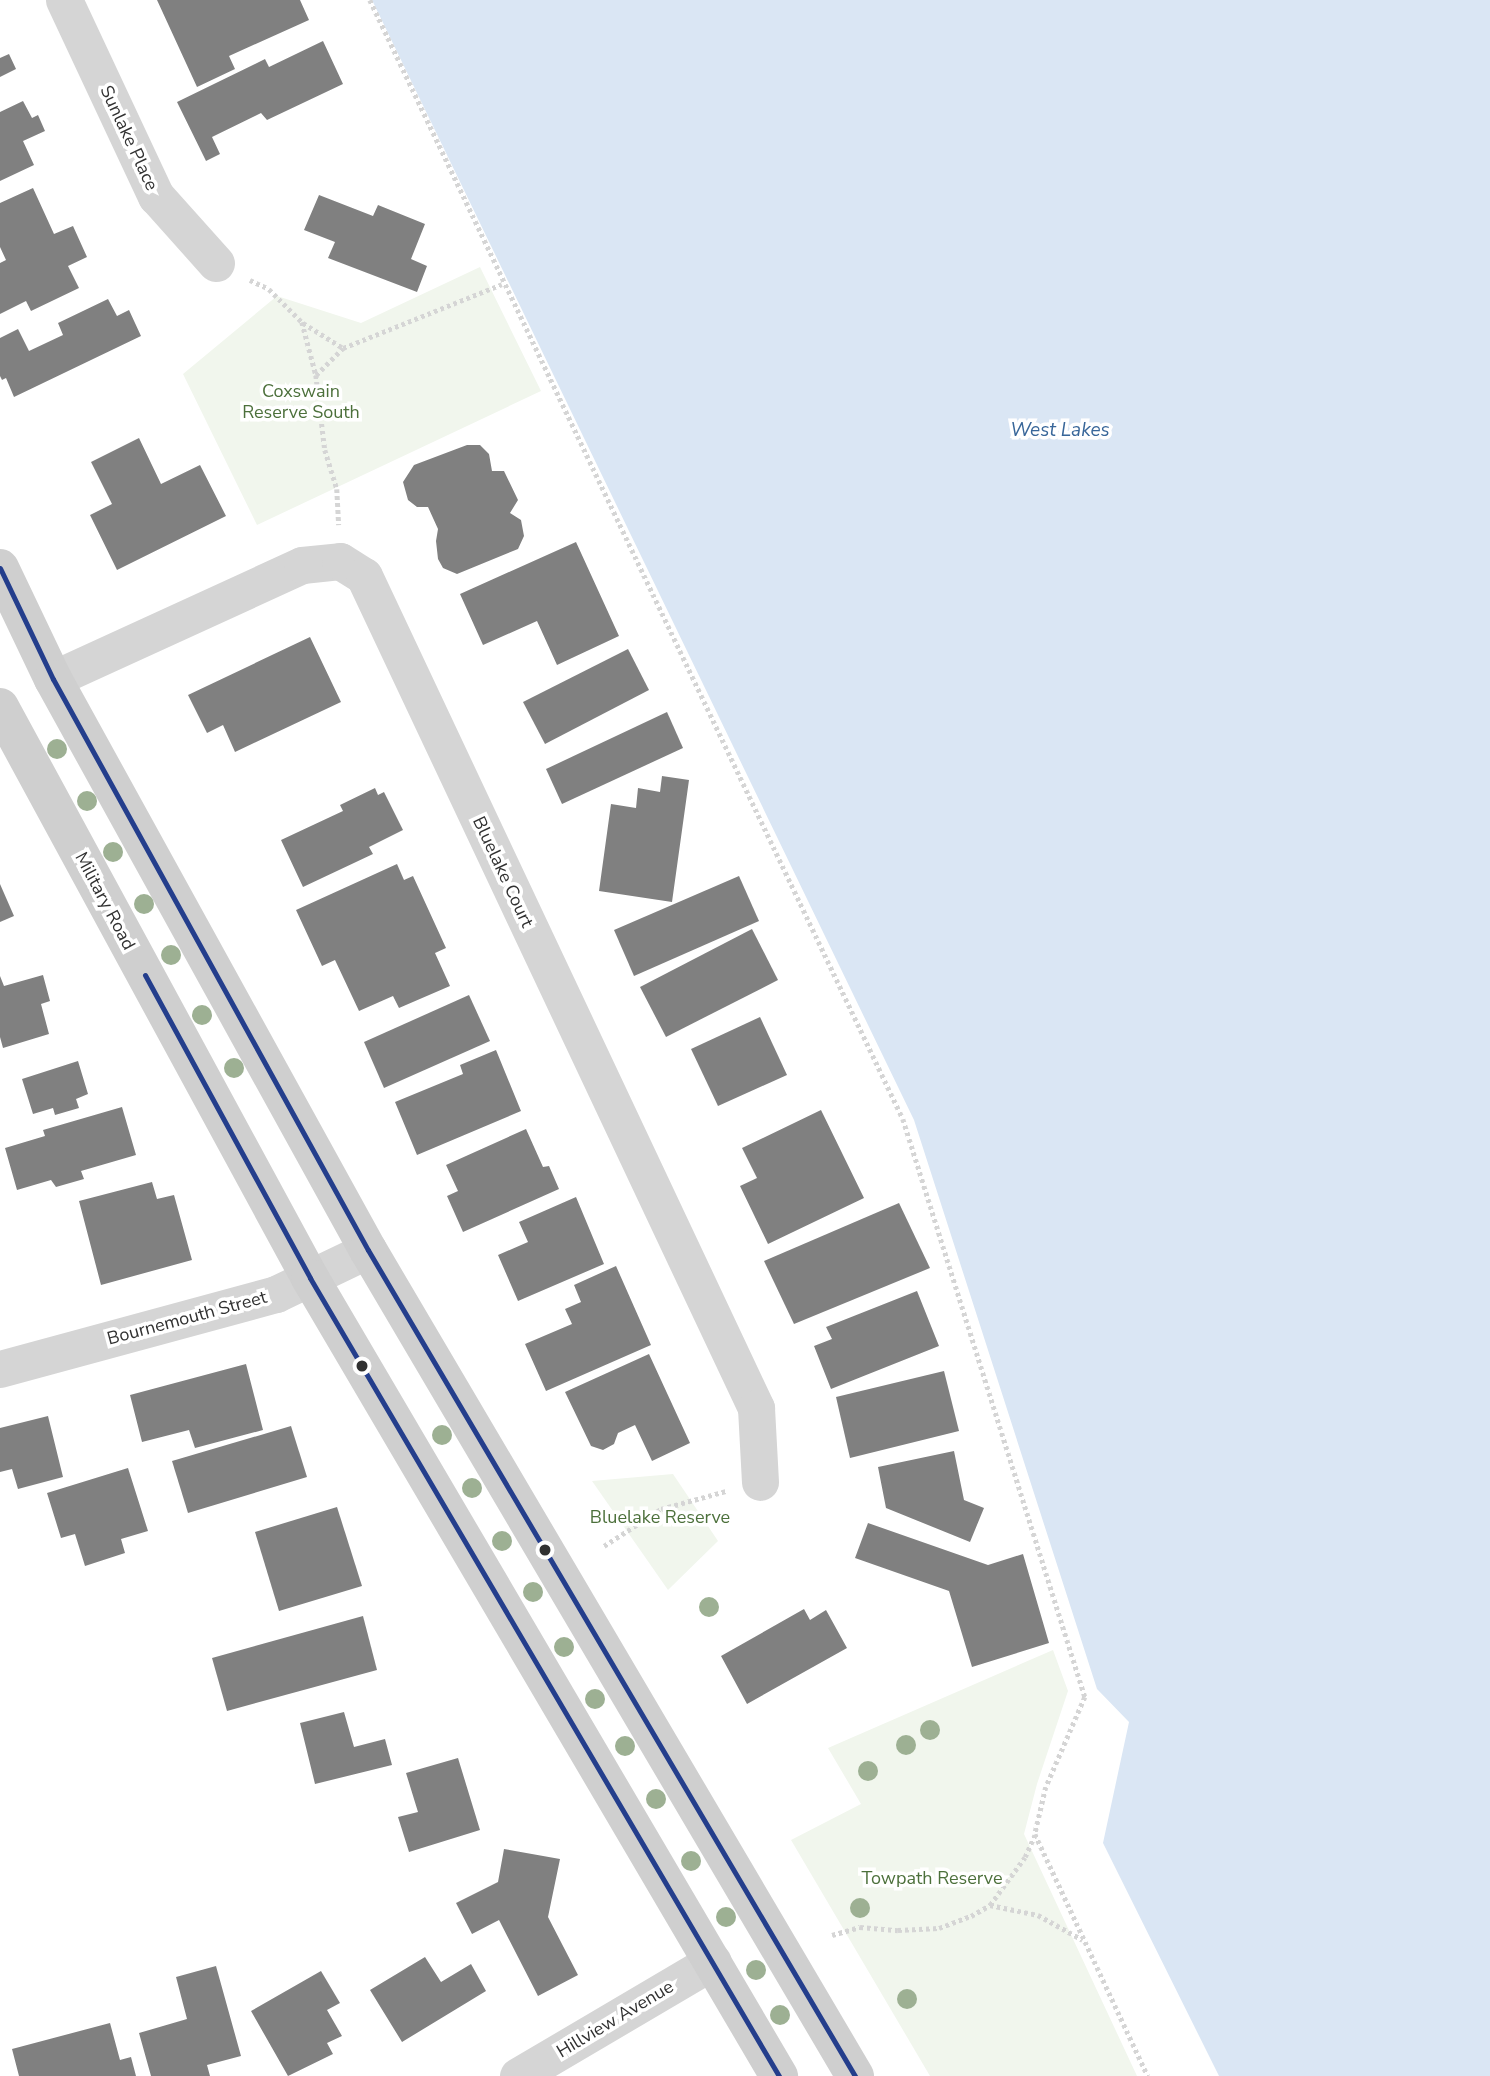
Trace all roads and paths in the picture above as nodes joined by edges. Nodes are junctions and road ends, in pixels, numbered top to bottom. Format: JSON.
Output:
{"nodes":[{"id":1,"x":64,"y":0,"type":"edge"},
{"id":2,"x":370,"y":0,"type":"edge"},
{"id":3,"x":216,"y":263,"type":"joint"},
{"id":4,"x":502,"y":284,"type":"junction"},
{"id":5,"x":302,"y":322,"type":"junction"},
{"id":6,"x":343,"y":348,"type":"junction"},
{"id":7,"x":317,"y":375,"type":"junction"},
{"id":8,"x":340,"y":561,"type":"junction"},
{"id":9,"x":0,"y":568,"type":"edge"},
{"id":10,"x":53,"y":679,"type":"junction"},
{"id":11,"x":0,"y":707,"type":"edge"},
{"id":12,"x":368,"y":1250,"type":"junction"},
{"id":13,"x":310,"y":1278,"type":"junction"},
{"id":14,"x":0,"y":1368,"type":"edge"},
{"id":15,"x":760,"y":1482,"type":"joint"},
{"id":16,"x":604,"y":1546,"type":"dead end"},
{"id":17,"x":1035,"y":1834,"type":"junction"},
{"id":18,"x":990,"y":1905,"type":"junction"},
{"id":19,"x":832,"y":1934,"type":"dead end"},
{"id":20,"x":1085,"y":1941,"type":"junction"},
{"id":21,"x":713,"y":1961,"type":"junction"},
{"id":22,"x":518,"y":2076,"type":"edge"},
{"id":23,"x":779,"y":2076,"type":"edge"},
{"id":24,"x":855,"y":2076,"type":"edge"},
{"id":25,"x":1148,"y":2076,"type":"edge"}],
"edges":[{"from":1,"to":3,"type":"street","name":"Sunlake Place"},
{"from":2,"to":4,"type":"path"},
{"from":3,"to":5,"type":"path"},
{"from":4,"to":6,"type":"path"},
{"from":4,"to":17,"type":"path"},
{"from":5,"to":6,"type":"path"},
{"from":5,"to":7,"type":"path"},
{"from":6,"to":7,"type":"path"},
{"from":7,"to":8,"type":"path"},
{"from":8,"to":10,"type":"street"},
{"from":8,"to":15,"type":"street","name":"Bluelake Court"},
{"from":9,"to":10,"type":"main road"},
{"from":10,"to":12,"type":"main road"},
{"from":11,"to":13,"type":"main road","name":"Military Road"},
{"from":12,"to":13,"type":"street","name":"Bournemouth Street"},
{"from":12,"to":24,"type":"main road"},
{"from":13,"to":14,"type":"street","name":"Bournemouth Street"},
{"from":13,"to":21,"type":"main road","name":"Military Road"},
{"from":15,"to":16,"type":"path"},
{"from":17,"to":18,"type":"path"},
{"from":17,"to":20,"type":"path"},
{"from":18,"to":19,"type":"path"},
{"from":18,"to":20,"type":"path"},
{"from":20,"to":25,"type":"path"},
{"from":21,"to":22,"type":"street","name":"Hillview Avenue"},
{"from":21,"to":23,"type":"main road","name":"Military Road"}]}
